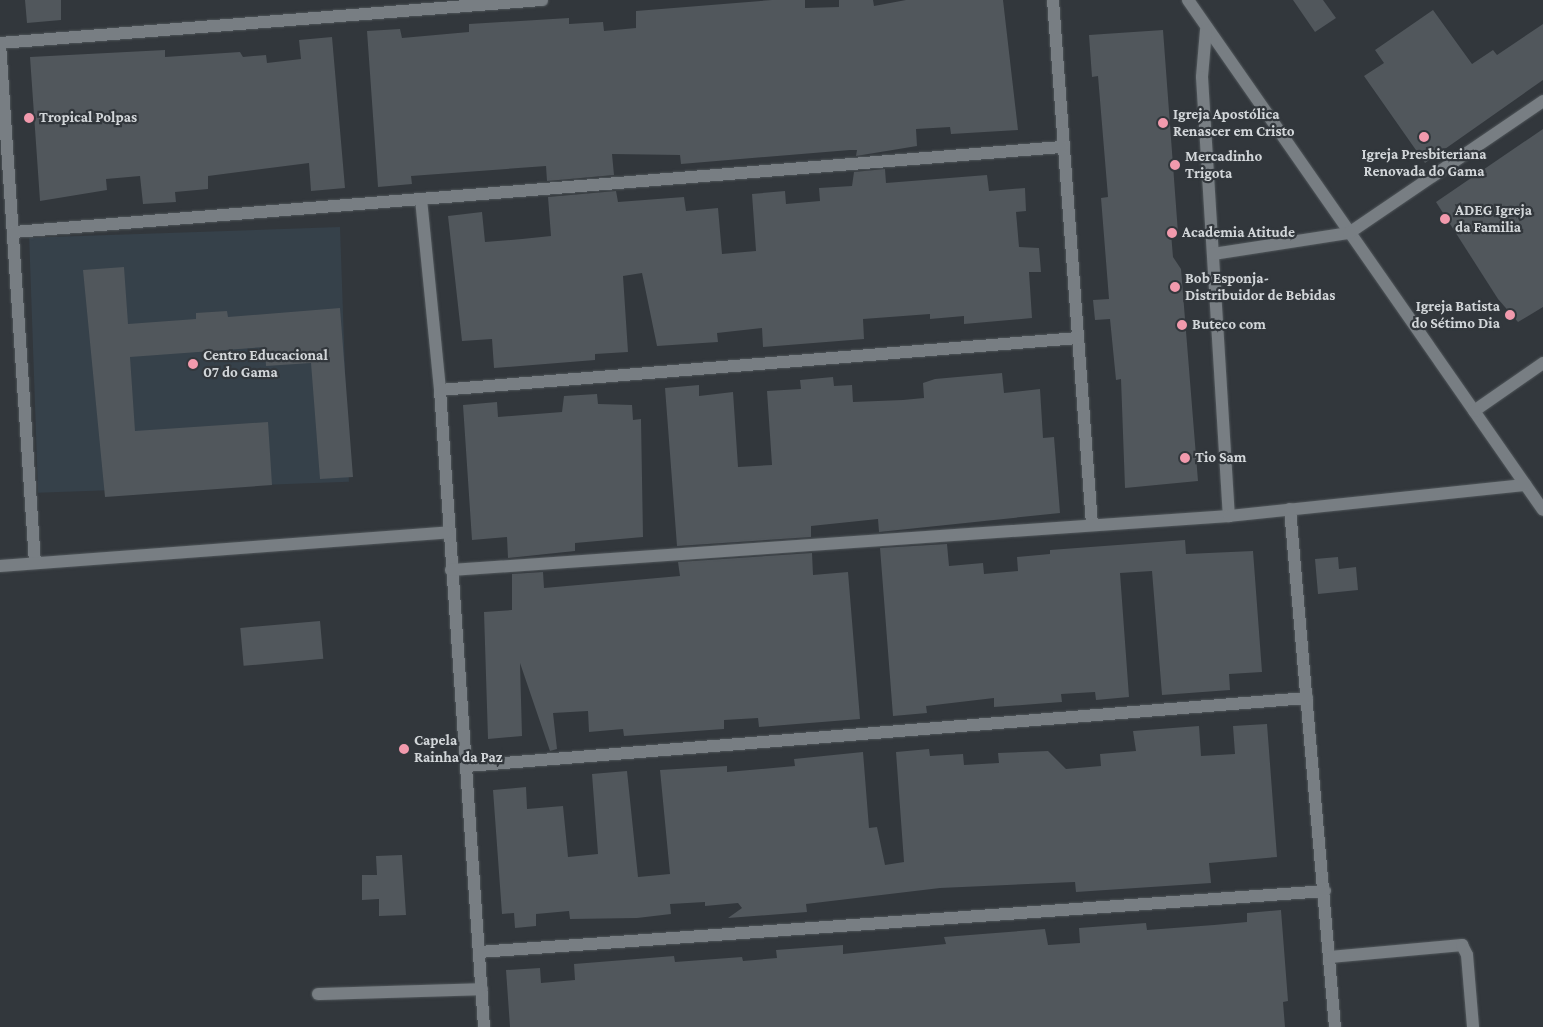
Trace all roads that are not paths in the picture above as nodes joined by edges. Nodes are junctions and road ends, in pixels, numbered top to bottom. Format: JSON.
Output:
{"nodes":[{"id":1,"x":542,"y":0,"type":"edge"},
{"id":2,"x":1053,"y":0,"type":"edge"},
{"id":3,"x":1188,"y":0,"type":"edge"},
{"id":4,"x":1206,"y":30,"type":"junction"},
{"id":5,"x":0,"y":43,"type":"edge"},
{"id":6,"x":1543,"y":100,"type":"edge"},
{"id":7,"x":2,"y":106,"type":"edge"},
{"id":8,"x":1062,"y":147,"type":"junction"},
{"id":9,"x":5,"y":199,"type":"edge"},
{"id":10,"x":421,"y":200,"type":"junction"},
{"id":11,"x":14,"y":232,"type":"junction"},
{"id":12,"x":1349,"y":233,"type":"junction"},
{"id":13,"x":1212,"y":254,"type":"junction"},
{"id":14,"x":1078,"y":338,"type":"junction"},
{"id":15,"x":1543,"y":363,"type":"edge"},
{"id":16,"x":440,"y":390,"type":"junction"},
{"id":17,"x":1474,"y":411,"type":"junction"},
{"id":18,"x":1525,"y":485,"type":"junction"},
{"id":19,"x":1290,"y":509,"type":"junction"},
{"id":20,"x":1543,"y":510,"type":"edge"},
{"id":21,"x":1229,"y":516,"type":"junction"},
{"id":22,"x":1092,"y":525,"type":"junction"},
{"id":23,"x":447,"y":532,"type":"junction"},
{"id":24,"x":35,"y":563,"type":"junction"},
{"id":25,"x":0,"y":566,"type":"edge"},
{"id":26,"x":451,"y":570,"type":"junction"},
{"id":27,"x":1307,"y":698,"type":"junction"},
{"id":28,"x":467,"y":766,"type":"junction"},
{"id":29,"x":1325,"y":891,"type":"junction"},
{"id":30,"x":479,"y":952,"type":"junction"},
{"id":31,"x":1330,"y":957,"type":"junction"},
{"id":32,"x":482,"y":989,"type":"junction"},
{"id":33,"x":318,"y":994,"type":"dead end"},
{"id":34,"x":484,"y":1027,"type":"edge"},
{"id":35,"x":1335,"y":1027,"type":"edge"},
{"id":36,"x":1473,"y":1027,"type":"edge"}],
"edges":[{"from":1,"to":5,"type":"street"},
{"from":2,"to":8,"type":"street"},
{"from":3,"to":4,"type":"street"},
{"from":4,"to":12,"type":"street"},
{"from":4,"to":13,"type":"street"},
{"from":5,"to":7,"type":"street"},
{"from":6,"to":12,"type":"street"},
{"from":7,"to":9,"type":"street"},
{"from":8,"to":10,"type":"street"},
{"from":8,"to":14,"type":"street"},
{"from":9,"to":11,"type":"street"},
{"from":10,"to":11,"type":"street"},
{"from":10,"to":16,"type":"street"},
{"from":11,"to":24,"type":"street"},
{"from":12,"to":13,"type":"street"},
{"from":12,"to":17,"type":"street"},
{"from":13,"to":21,"type":"street"},
{"from":14,"to":16,"type":"street"},
{"from":14,"to":22,"type":"street"},
{"from":15,"to":17,"type":"street"},
{"from":16,"to":23,"type":"street"},
{"from":17,"to":18,"type":"street"},
{"from":18,"to":19,"type":"street"},
{"from":18,"to":20,"type":"street"},
{"from":19,"to":21,"type":"street"},
{"from":19,"to":27,"type":"street"},
{"from":21,"to":22,"type":"street"},
{"from":22,"to":26,"type":"street"},
{"from":23,"to":24,"type":"street"},
{"from":23,"to":26,"type":"street"},
{"from":24,"to":25,"type":"street"},
{"from":26,"to":28,"type":"street"},
{"from":27,"to":28,"type":"street"},
{"from":27,"to":29,"type":"street"},
{"from":28,"to":30,"type":"street"},
{"from":29,"to":30,"type":"street"},
{"from":29,"to":31,"type":"street"},
{"from":30,"to":32,"type":"street"},
{"from":31,"to":35,"type":"street"},
{"from":31,"to":36,"type":"street"},
{"from":32,"to":33,"type":"street"},
{"from":32,"to":34,"type":"street"}]}
